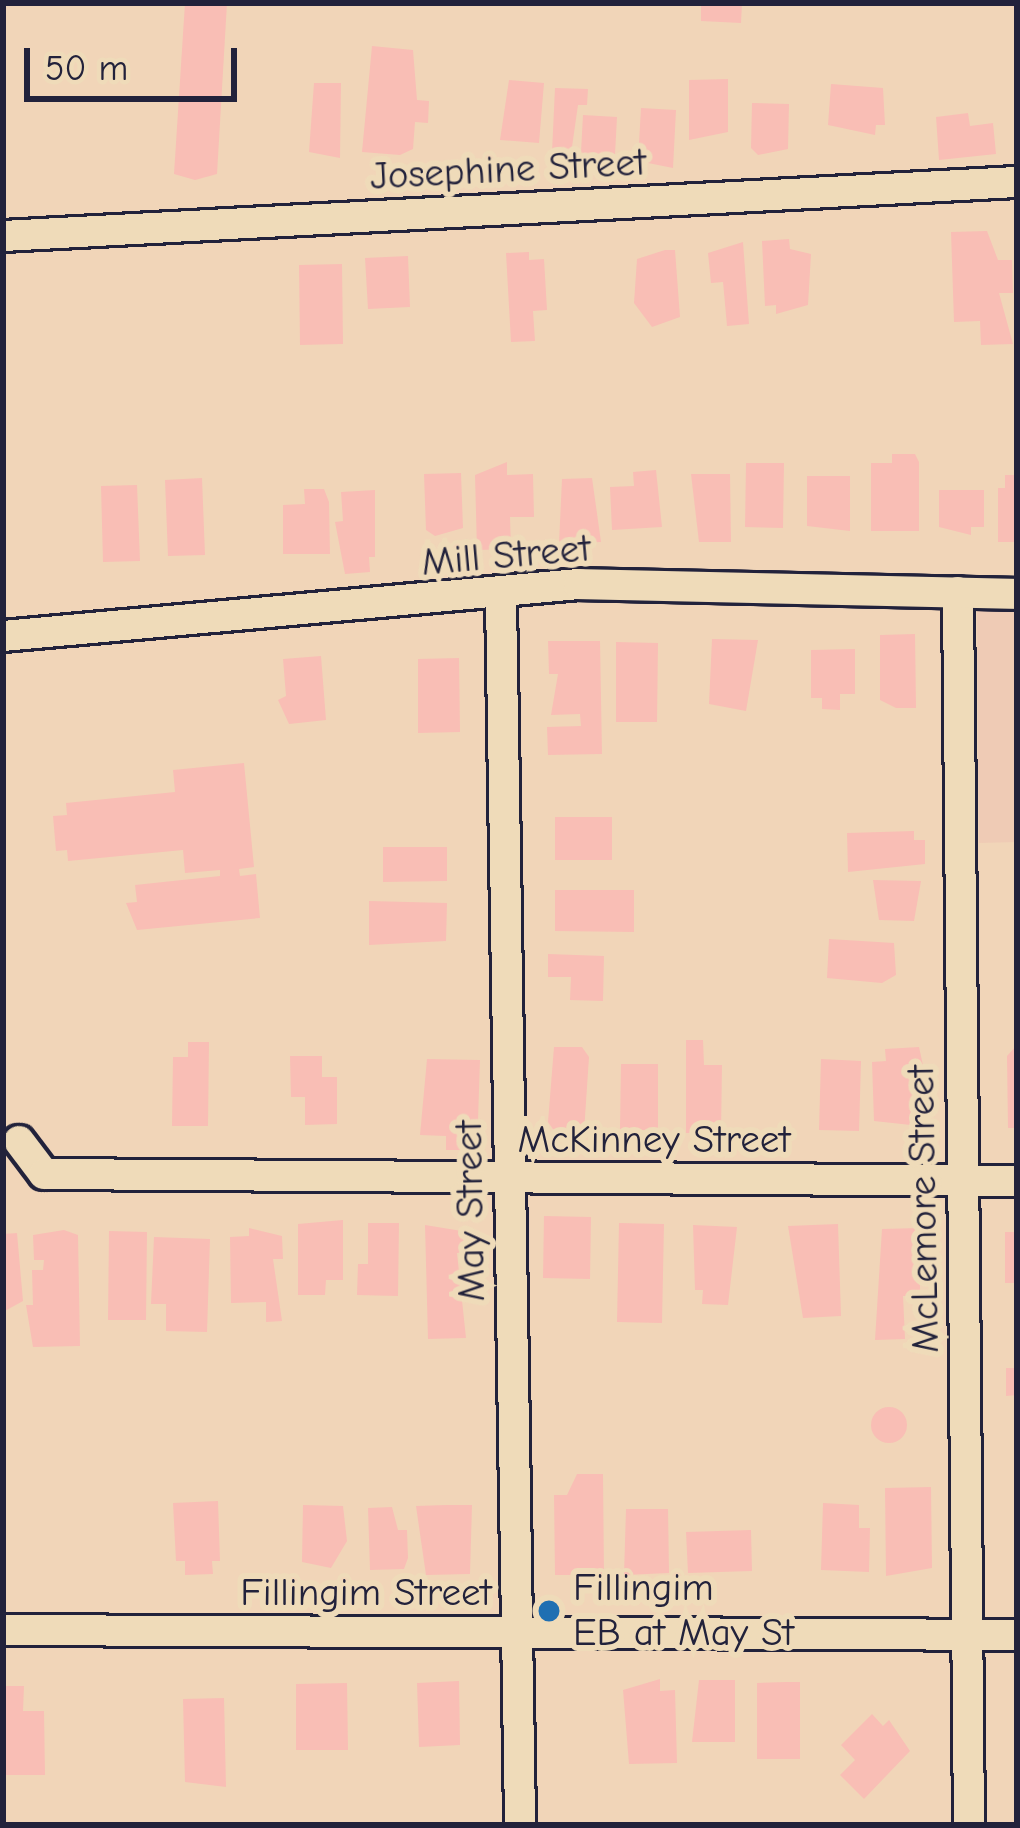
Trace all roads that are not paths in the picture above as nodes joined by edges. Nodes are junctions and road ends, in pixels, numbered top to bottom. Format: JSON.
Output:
{"nodes":[{"id":1,"x":1017,"y":182,"type":"edge"},
{"id":2,"x":3,"y":236,"type":"edge"},
{"id":3,"x":958,"y":592,"type":"junction"},
{"id":4,"x":1017,"y":594,"type":"edge"},
{"id":5,"x":501,"y":597,"type":"junction"},
{"id":6,"x":3,"y":636,"type":"edge"},
{"id":7,"x":19,"y":1141,"type":"dead end"},
{"id":8,"x":510,"y":1178,"type":"junction"},
{"id":9,"x":963,"y":1180,"type":"junction"},
{"id":10,"x":1017,"y":1181,"type":"edge"},
{"id":11,"x":3,"y":1630,"type":"edge"},
{"id":12,"x":517,"y":1633,"type":"junction"},
{"id":13,"x":967,"y":1635,"type":"junction"},
{"id":14,"x":1017,"y":1635,"type":"edge"},
{"id":15,"x":520,"y":1825,"type":"edge"},
{"id":16,"x":969,"y":1825,"type":"edge"}],
"edges":[{"from":1,"to":2,"type":"street","name":"Josephine Street"},
{"from":3,"to":4,"type":"street","name":"Mill Street"},
{"from":3,"to":5,"type":"street","name":"Mill Street"},
{"from":3,"to":9,"type":"street","name":"McLemore Street"},
{"from":5,"to":6,"type":"street","name":"Mill Street"},
{"from":5,"to":8,"type":"street","name":"May Street"},
{"from":7,"to":8,"type":"street","name":"McKinney Street"},
{"from":8,"to":9,"type":"street","name":"McKinney Street"},
{"from":8,"to":12,"type":"street","name":"May Street"},
{"from":9,"to":10,"type":"street","name":"McKinney Street"},
{"from":9,"to":13,"type":"street","name":"McLemore Street"},
{"from":11,"to":12,"type":"street","name":"Fillingim Street"},
{"from":12,"to":13,"type":"street","name":"Fillingim Street"},
{"from":12,"to":15,"type":"street","name":"May Street"},
{"from":13,"to":14,"type":"street","name":"Fillingim Street"},
{"from":13,"to":16,"type":"street","name":"McLemore Street"}]}
